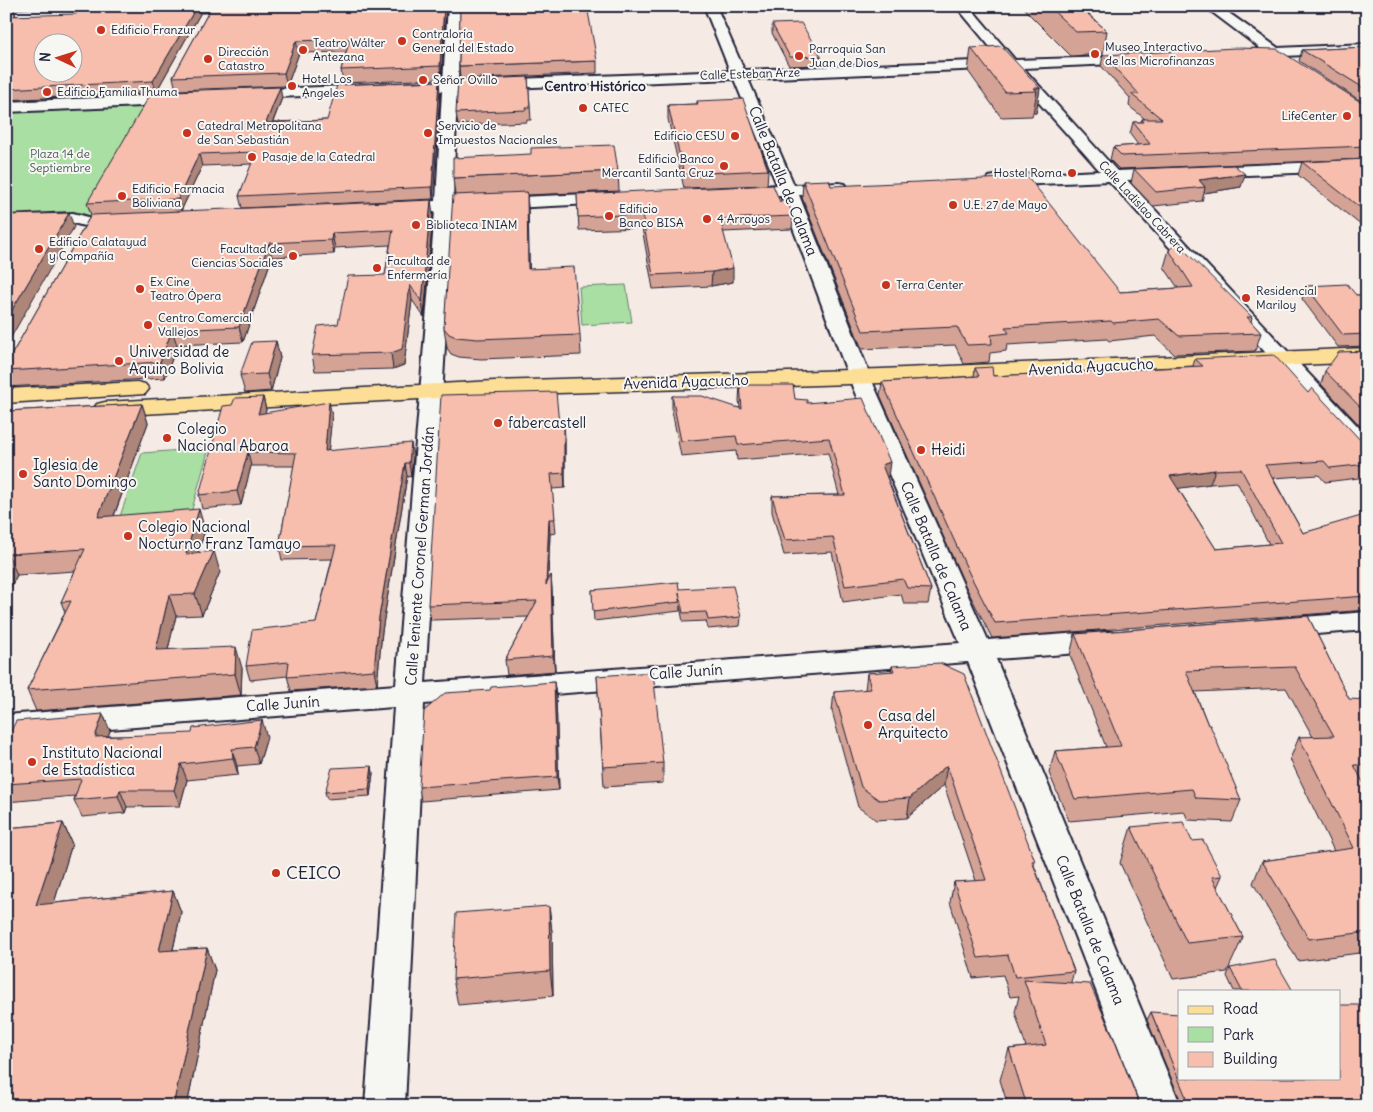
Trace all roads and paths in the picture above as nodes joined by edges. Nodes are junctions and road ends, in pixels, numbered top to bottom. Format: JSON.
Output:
{"nodes":[{"id":1,"x":271,"y":6,"type":"edge"},
{"id":2,"x":454,"y":6,"type":"edge"},
{"id":3,"x":710,"y":6,"type":"edge"},
{"id":4,"x":962,"y":6,"type":"edge"},
{"id":5,"x":1210,"y":6,"type":"edge"},
{"id":6,"x":151,"y":9,"type":"edge"},
{"id":7,"x":132,"y":10,"type":"edge"},
{"id":8,"x":208,"y":11,"type":"edge"},
{"id":9,"x":6,"y":14,"type":"edge"},
{"id":10,"x":1367,"y":48,"type":"edge"},
{"id":11,"x":1274,"y":52,"type":"junction"},
{"id":12,"x":1235,"y":54,"type":"edge"},
{"id":13,"x":1148,"y":58,"type":"edge"},
{"id":14,"x":1011,"y":64,"type":"junction"},
{"id":15,"x":1297,"y":68,"type":"edge"},
{"id":16,"x":739,"y":74,"type":"junction"},
{"id":17,"x":451,"y":86,"type":"junction"},
{"id":18,"x":228,"y":94,"type":"edge"},
{"id":19,"x":193,"y":96,"type":"edge"},
{"id":20,"x":6,"y":107,"type":"edge"},
{"id":21,"x":1367,"y":165,"type":"edge"},
{"id":22,"x":1112,"y":176,"type":"junction"},
{"id":23,"x":978,"y":182,"type":"edge"},
{"id":24,"x":855,"y":187,"type":"edge"},
{"id":25,"x":788,"y":190,"type":"junction"},
{"id":26,"x":719,"y":193,"type":"edge"},
{"id":27,"x":631,"y":197,"type":"edge"},
{"id":28,"x":444,"y":206,"type":"junction"},
{"id":29,"x":377,"y":209,"type":"edge"},
{"id":30,"x":135,"y":220,"type":"edge"},
{"id":31,"x":6,"y":221,"type":"edge"},
{"id":32,"x":1367,"y":339,"type":"edge"},
{"id":33,"x":1278,"y":351,"type":"junction"},
{"id":34,"x":1367,"y":355,"type":"edge"},
{"id":35,"x":857,"y":368,"type":"junction"},
{"id":36,"x":432,"y":383,"type":"junction"},
{"id":37,"x":6,"y":396,"type":"edge"},
{"id":38,"x":6,"y":415,"type":"edge"},
{"id":39,"x":1367,"y":450,"type":"edge"},
{"id":40,"x":1367,"y":621,"type":"edge"},
{"id":41,"x":1250,"y":630,"type":"edge"},
{"id":42,"x":1134,"y":639,"type":"edge"},
{"id":43,"x":978,"y":651,"type":"junction"},
{"id":44,"x":410,"y":694,"type":"junction"},
{"id":45,"x":6,"y":726,"type":"edge"},
{"id":46,"x":385,"y":1106,"type":"edge"},
{"id":47,"x":1161,"y":1106,"type":"edge"}],
"edges":[{"from":1,"to":8,"type":"main road"},
{"from":2,"to":17,"type":"street","name":"Calle Teniente Coronel German Jordán"},
{"from":3,"to":16,"type":"street","name":"Calle Batalla de Calama"},
{"from":4,"to":14,"type":"street","name":"Calle Ladislao Cabrera"},
{"from":5,"to":11,"type":"street"},
{"from":6,"to":8,"type":"main road"},
{"from":7,"to":9,"type":"main road"},
{"from":10,"to":11,"type":"street"},
{"from":11,"to":12,"type":"street"},
{"from":11,"to":15,"type":"street"},
{"from":13,"to":14,"type":"street","name":"Calle Esteban Arze"},
{"from":14,"to":16,"type":"street","name":"Calle Esteban Arze"},
{"from":14,"to":22,"type":"street","name":"Calle Ladislao Cabrera"},
{"from":16,"to":17,"type":"street","name":"Calle Esteban Arze"},
{"from":16,"to":25,"type":"street","name":"Calle Batalla de Calama"},
{"from":17,"to":18,"type":"street","name":"Calle Esteban Arze"},
{"from":17,"to":28,"type":"street","name":"Calle Teniente Coronel German Jordán"},
{"from":19,"to":20,"type":"street"},
{"from":21,"to":22,"type":"street"},
{"from":22,"to":23,"type":"street"},
{"from":22,"to":33,"type":"street","name":"Calle Ladislao Cabrera"},
{"from":24,"to":25,"type":"street"},
{"from":25,"to":26,"type":"street"},
{"from":25,"to":35,"type":"street","name":"Calle Batalla de Calama"},
{"from":27,"to":28,"type":"street"},
{"from":28,"to":29,"type":"street"},
{"from":28,"to":36,"type":"street","name":"Calle Teniente Coronel German Jordán"},
{"from":30,"to":31,"type":"street"},
{"from":32,"to":33,"type":"main road","name":"Avenida Ayacucho"},
{"from":33,"to":34,"type":"main road","name":"Avenida Ayacucho"},
{"from":33,"to":35,"type":"main road","name":"Avenida Ayacucho"},
{"from":33,"to":39,"type":"street","name":"Calle Ladislao Cabrera"},
{"from":35,"to":36,"type":"main road","name":"Avenida Ayacucho"},
{"from":35,"to":43,"type":"street","name":"Calle Batalla de Calama"},
{"from":36,"to":37,"type":"main road","name":"Avenida Ayacucho"},
{"from":36,"to":38,"type":"main road","name":"Avenida Ayacucho"},
{"from":36,"to":44,"type":"street","name":"Calle Teniente Coronel German Jordán"},
{"from":40,"to":41,"type":"street"},
{"from":42,"to":43,"type":"street","name":"Calle Junín"},
{"from":43,"to":44,"type":"street","name":"Calle Junín"},
{"from":43,"to":47,"type":"street","name":"Calle Batalla de Calama"},
{"from":44,"to":45,"type":"street","name":"Calle Junín"},
{"from":44,"to":46,"type":"street","name":"Calle Teniente Coronel German Jordán"}]}
